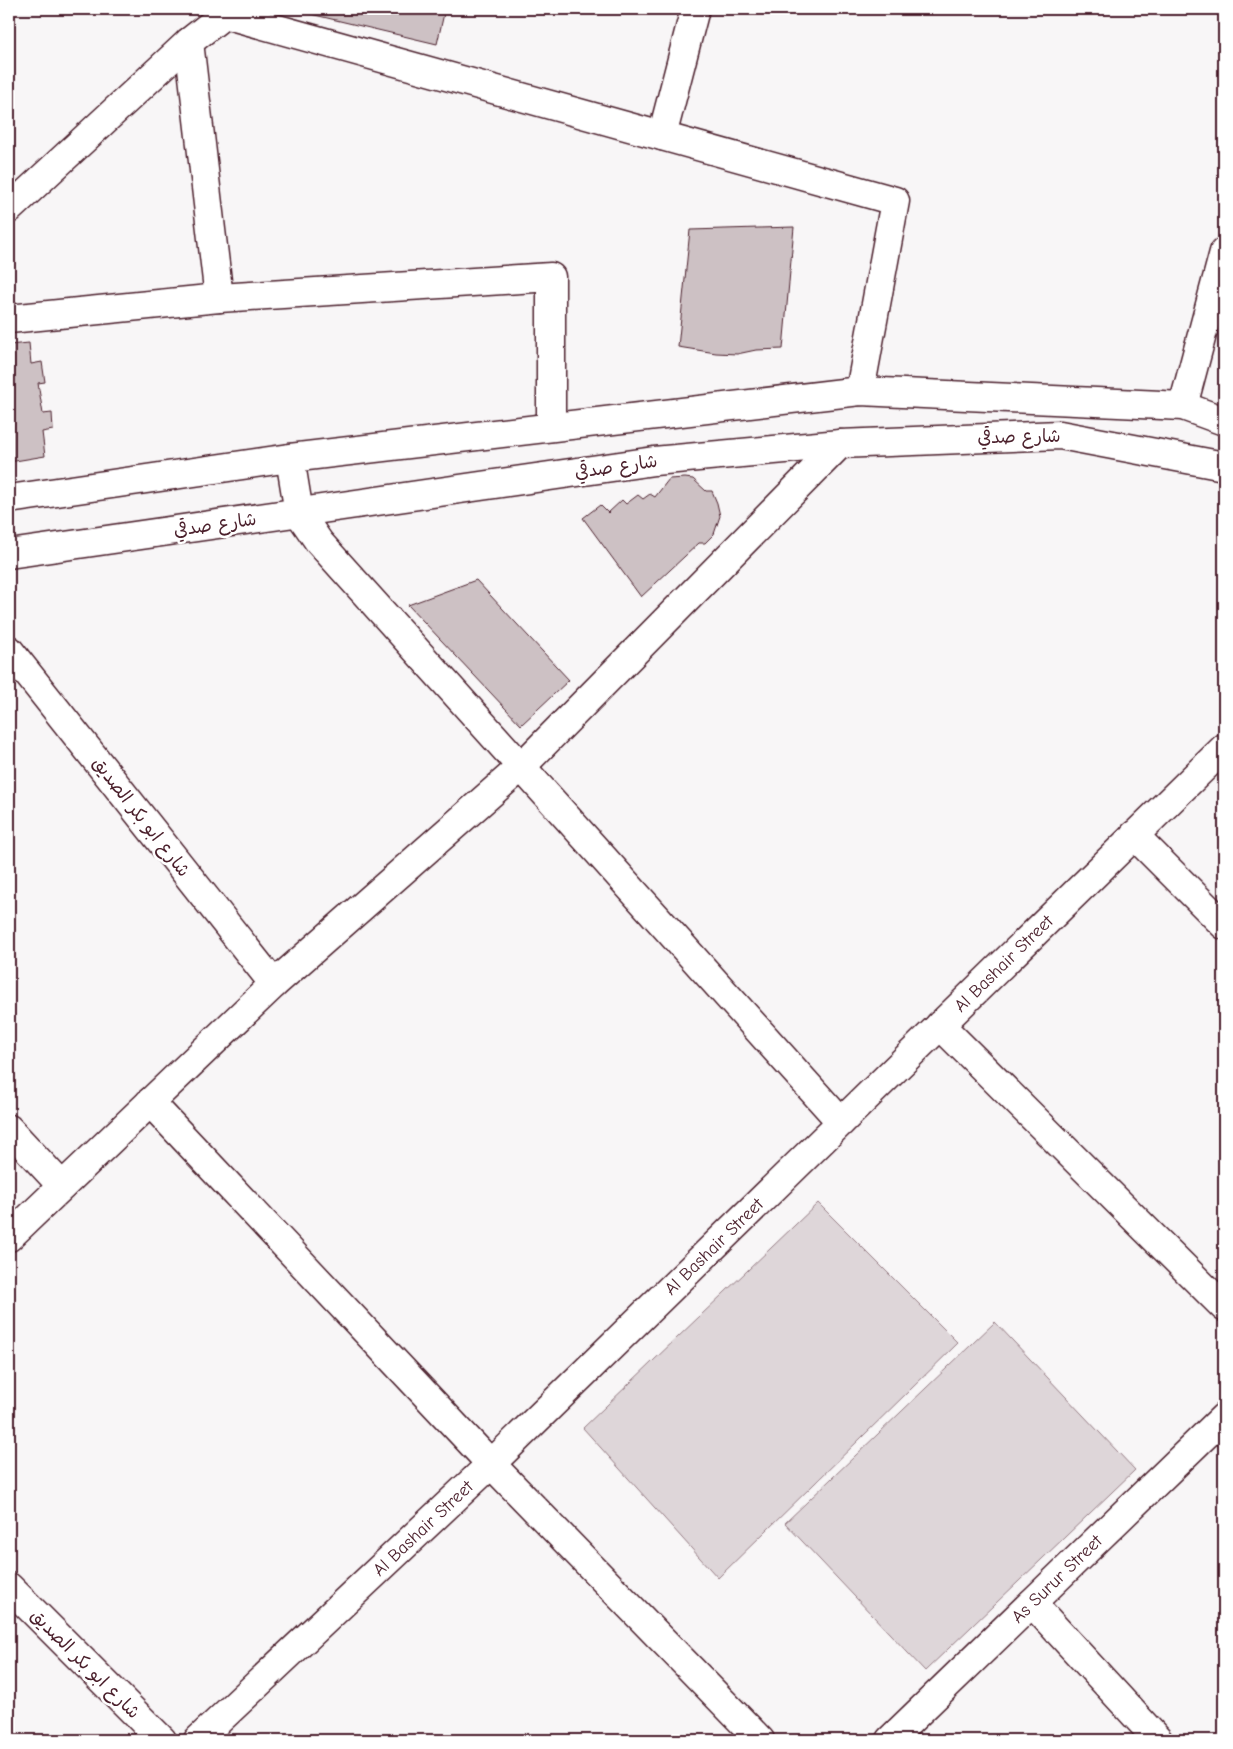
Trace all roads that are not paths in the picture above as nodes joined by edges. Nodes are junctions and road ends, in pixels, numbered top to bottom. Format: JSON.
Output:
{"nodes":[{"id":1,"x":695,"y":9,"type":"edge"},
{"id":2,"x":228,"y":12,"type":"edge"},
{"id":3,"x":189,"y":42,"type":"junction"},
{"id":4,"x":662,"y":136,"type":"junction"},
{"id":5,"x":9,"y":208,"type":"edge"},
{"id":6,"x":1224,"y":252,"type":"edge"},
{"id":7,"x":219,"y":298,"type":"junction"},
{"id":8,"x":9,"y":320,"type":"edge"},
{"id":9,"x":860,"y":391,"type":"junction"},
{"id":10,"x":1183,"y":406,"type":"junction"},
{"id":11,"x":1224,"y":421,"type":"edge"},
{"id":12,"x":551,"y":428,"type":"junction"},
{"id":13,"x":840,"y":444,"type":"junction"},
{"id":14,"x":290,"y":458,"type":"junction"},
{"id":15,"x":1224,"y":466,"type":"edge"},
{"id":16,"x":9,"y":499,"type":"edge"},
{"id":17,"x":299,"y":513,"type":"junction"},
{"id":18,"x":9,"y":554,"type":"edge"},
{"id":19,"x":9,"y":650,"type":"edge"},
{"id":20,"x":1224,"y":748,"type":"edge"},
{"id":21,"x":521,"y":768,"type":"junction"},
{"id":22,"x":1134,"y":835,"type":"junction"},
{"id":23,"x":1224,"y":925,"type":"edge"},
{"id":24,"x":274,"y":984,"type":"junction"},
{"id":25,"x":940,"y":1025,"type":"junction"},
{"id":26,"x":150,"y":1102,"type":"junction"},
{"id":27,"x":841,"y":1122,"type":"junction"},
{"id":28,"x":9,"y":1129,"type":"edge"},
{"id":29,"x":62,"y":1186,"type":"junction"},
{"id":30,"x":9,"y":1237,"type":"edge"},
{"id":31,"x":1224,"y":1307,"type":"edge"},
{"id":32,"x":1224,"y":1417,"type":"edge"},
{"id":33,"x":491,"y":1464,"type":"junction"},
{"id":34,"x":13,"y":1599,"type":"edge"},
{"id":35,"x":1032,"y":1603,"type":"junction"},
{"id":36,"x":162,"y":1740,"type":"edge"},
{"id":37,"x":198,"y":1740,"type":"edge"},
{"id":38,"x":760,"y":1740,"type":"edge"},
{"id":39,"x":890,"y":1740,"type":"edge"},
{"id":40,"x":1158,"y":1740,"type":"edge"}],
"edges":[{"from":1,"to":4,"type":"street"},
{"from":2,"to":3,"type":"street"},
{"from":2,"to":4,"type":"street"},
{"from":3,"to":5,"type":"street"},
{"from":3,"to":7,"type":"street"},
{"from":4,"to":9,"type":"street"},
{"from":6,"to":10,"type":"street"},
{"from":7,"to":8,"type":"street"},
{"from":7,"to":12,"type":"street"},
{"from":9,"to":10,"type":"street","name":"شارع صدقي"},
{"from":9,"to":12,"type":"street","name":"شارع صدقي"},
{"from":10,"to":11,"type":"street","name":"شارع صدقي"},
{"from":12,"to":14,"type":"street","name":"شارع صدقي"},
{"from":13,"to":15,"type":"street","name":"شارع صدقي"},
{"from":13,"to":17,"type":"street","name":"شارع صدقي"},
{"from":13,"to":21,"type":"street"},
{"from":14,"to":16,"type":"street","name":"شارع صدقي"},
{"from":14,"to":17,"type":"street"},
{"from":17,"to":18,"type":"street","name":"شارع صدقي"},
{"from":17,"to":21,"type":"street"},
{"from":19,"to":24,"type":"street","name":"شارع ابو بكر الصديق"},
{"from":20,"to":22,"type":"street","name":"Al Bashair Street"},
{"from":21,"to":24,"type":"street"},
{"from":21,"to":27,"type":"street"},
{"from":22,"to":23,"type":"street"},
{"from":22,"to":25,"type":"street","name":"Al Bashair Street"},
{"from":24,"to":26,"type":"street"},
{"from":25,"to":27,"type":"street","name":"Al Bashair Street"},
{"from":25,"to":31,"type":"street"},
{"from":26,"to":29,"type":"street"},
{"from":26,"to":33,"type":"street"},
{"from":27,"to":33,"type":"street","name":"Al Bashair Street"},
{"from":28,"to":29,"type":"street"},
{"from":29,"to":30,"type":"street"},
{"from":32,"to":35,"type":"street","name":"As Surur Street"},
{"from":33,"to":37,"type":"street","name":"Al Bashair Street"},
{"from":33,"to":38,"type":"street"},
{"from":34,"to":36,"type":"street","name":"شارع ابو بكر الصديق"},
{"from":35,"to":39,"type":"street","name":"As Surur Street"},
{"from":35,"to":40,"type":"street"}]}
